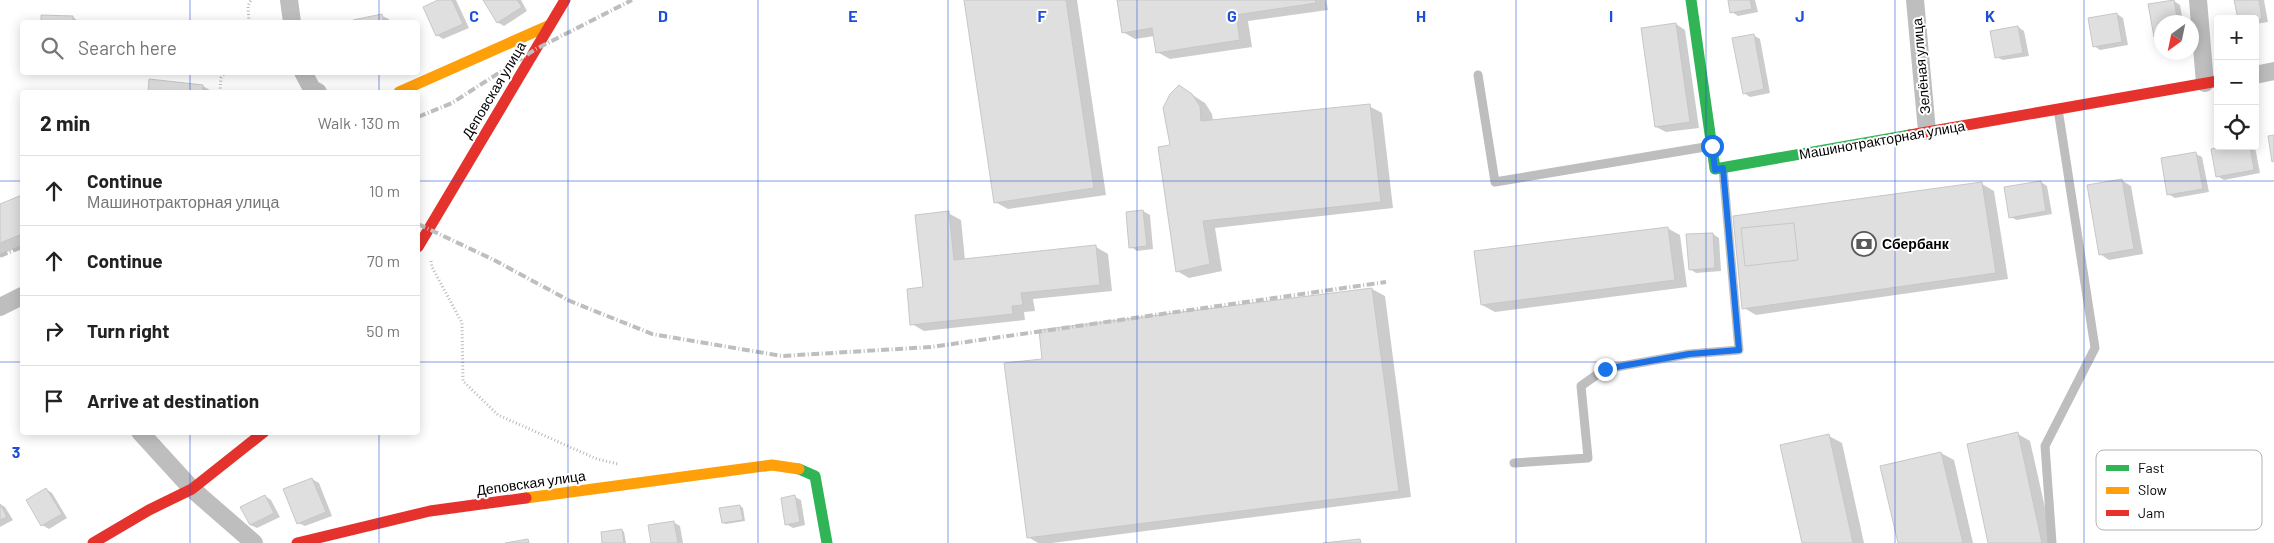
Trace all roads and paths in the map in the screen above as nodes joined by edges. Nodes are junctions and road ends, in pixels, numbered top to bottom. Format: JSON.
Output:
{"nodes":[{"id":1,"x":251,"y":0,"type":"edge"},
{"id":2,"x":289,"y":0,"type":"edge"},
{"id":3,"x":565,"y":0,"type":"edge"},
{"id":4,"x":1690,"y":0,"type":"edge"},
{"id":5,"x":1915,"y":0,"type":"edge"},
{"id":6,"x":2198,"y":0,"type":"edge"},
{"id":7,"x":249,"y":20,"type":"edge"},
{"id":8,"x":292,"y":20,"type":"edge"},
{"id":9,"x":550,"y":25,"type":"junction"},
{"id":10,"x":2274,"y":71,"type":"edge"},
{"id":11,"x":2259,"y":74,"type":"edge"},
{"id":12,"x":224,"y":75,"type":"edge"},
{"id":13,"x":305,"y":75,"type":"edge"},
{"id":14,"x":1478,"y":75,"type":"dead end"},
{"id":15,"x":2211,"y":82,"type":"edge"},
{"id":16,"x":220,"y":90,"type":"edge"},
{"id":17,"x":314,"y":90,"type":"edge"},
{"id":18,"x":404,"y":90,"type":"edge"},
{"id":19,"x":2058,"y":109,"type":"junction"},
{"id":20,"x":1927,"y":131,"type":"junction"},
{"id":21,"x":1712,"y":146,"type":"junction"},
{"id":22,"x":1723,"y":168,"type":"junction"},
{"id":23,"x":420,"y":244,"type":"edge"},
{"id":24,"x":431,"y":257,"type":"dead end"},
{"id":25,"x":20,"y":297,"type":"edge"},
{"id":26,"x":0,"y":307,"type":"edge"},
{"id":27,"x":143,"y":435,"type":"edge"},
{"id":28,"x":260,"y":435,"type":"edge"},
{"id":29,"x":1514,"y":463,"type":"dead end"},
{"id":30,"x":623,"y":465,"type":"dead end"},
{"id":31,"x":192,"y":489,"type":"junction"},
{"id":32,"x":93,"y":543,"type":"edge"},
{"id":33,"x":254,"y":543,"type":"edge"},
{"id":34,"x":297,"y":543,"type":"edge"},
{"id":35,"x":827,"y":543,"type":"edge"},
{"id":36,"x":2052,"y":543,"type":"edge"}],
"edges":[{"from":1,"to":7,"type":"path"},
{"from":2,"to":8,"type":"street"},
{"from":3,"to":9,"type":"street","name":"Деповская улица"},
{"from":4,"to":21,"type":"street"},
{"from":5,"to":20,"type":"street","name":"Зелёная улица"},
{"from":6,"to":15,"type":"street"},
{"from":9,"to":18,"type":"street"},
{"from":9,"to":23,"type":"street","name":"Деповская улица"},
{"from":10,"to":11,"type":"street"},
{"from":12,"to":16,"type":"path"},
{"from":13,"to":17,"type":"street"},
{"from":14,"to":21,"type":"lane"},
{"from":15,"to":19,"type":"street","name":"Машинотракторная улица"},
{"from":19,"to":20,"type":"street","name":"Машинотракторная улица"},
{"from":19,"to":36,"type":"lane"},
{"from":20,"to":22,"type":"street","name":"Машинотракторная улица"},
{"from":21,"to":22,"type":"street"},
{"from":22,"to":29,"type":"lane"},
{"from":24,"to":30,"type":"path"},
{"from":25,"to":26,"type":"street"},
{"from":27,"to":31,"type":"street"},
{"from":28,"to":31,"type":"street"},
{"from":31,"to":32,"type":"street"},
{"from":31,"to":33,"type":"street"},
{"from":34,"to":35,"type":"street","name":"Деповская улица"}]}
